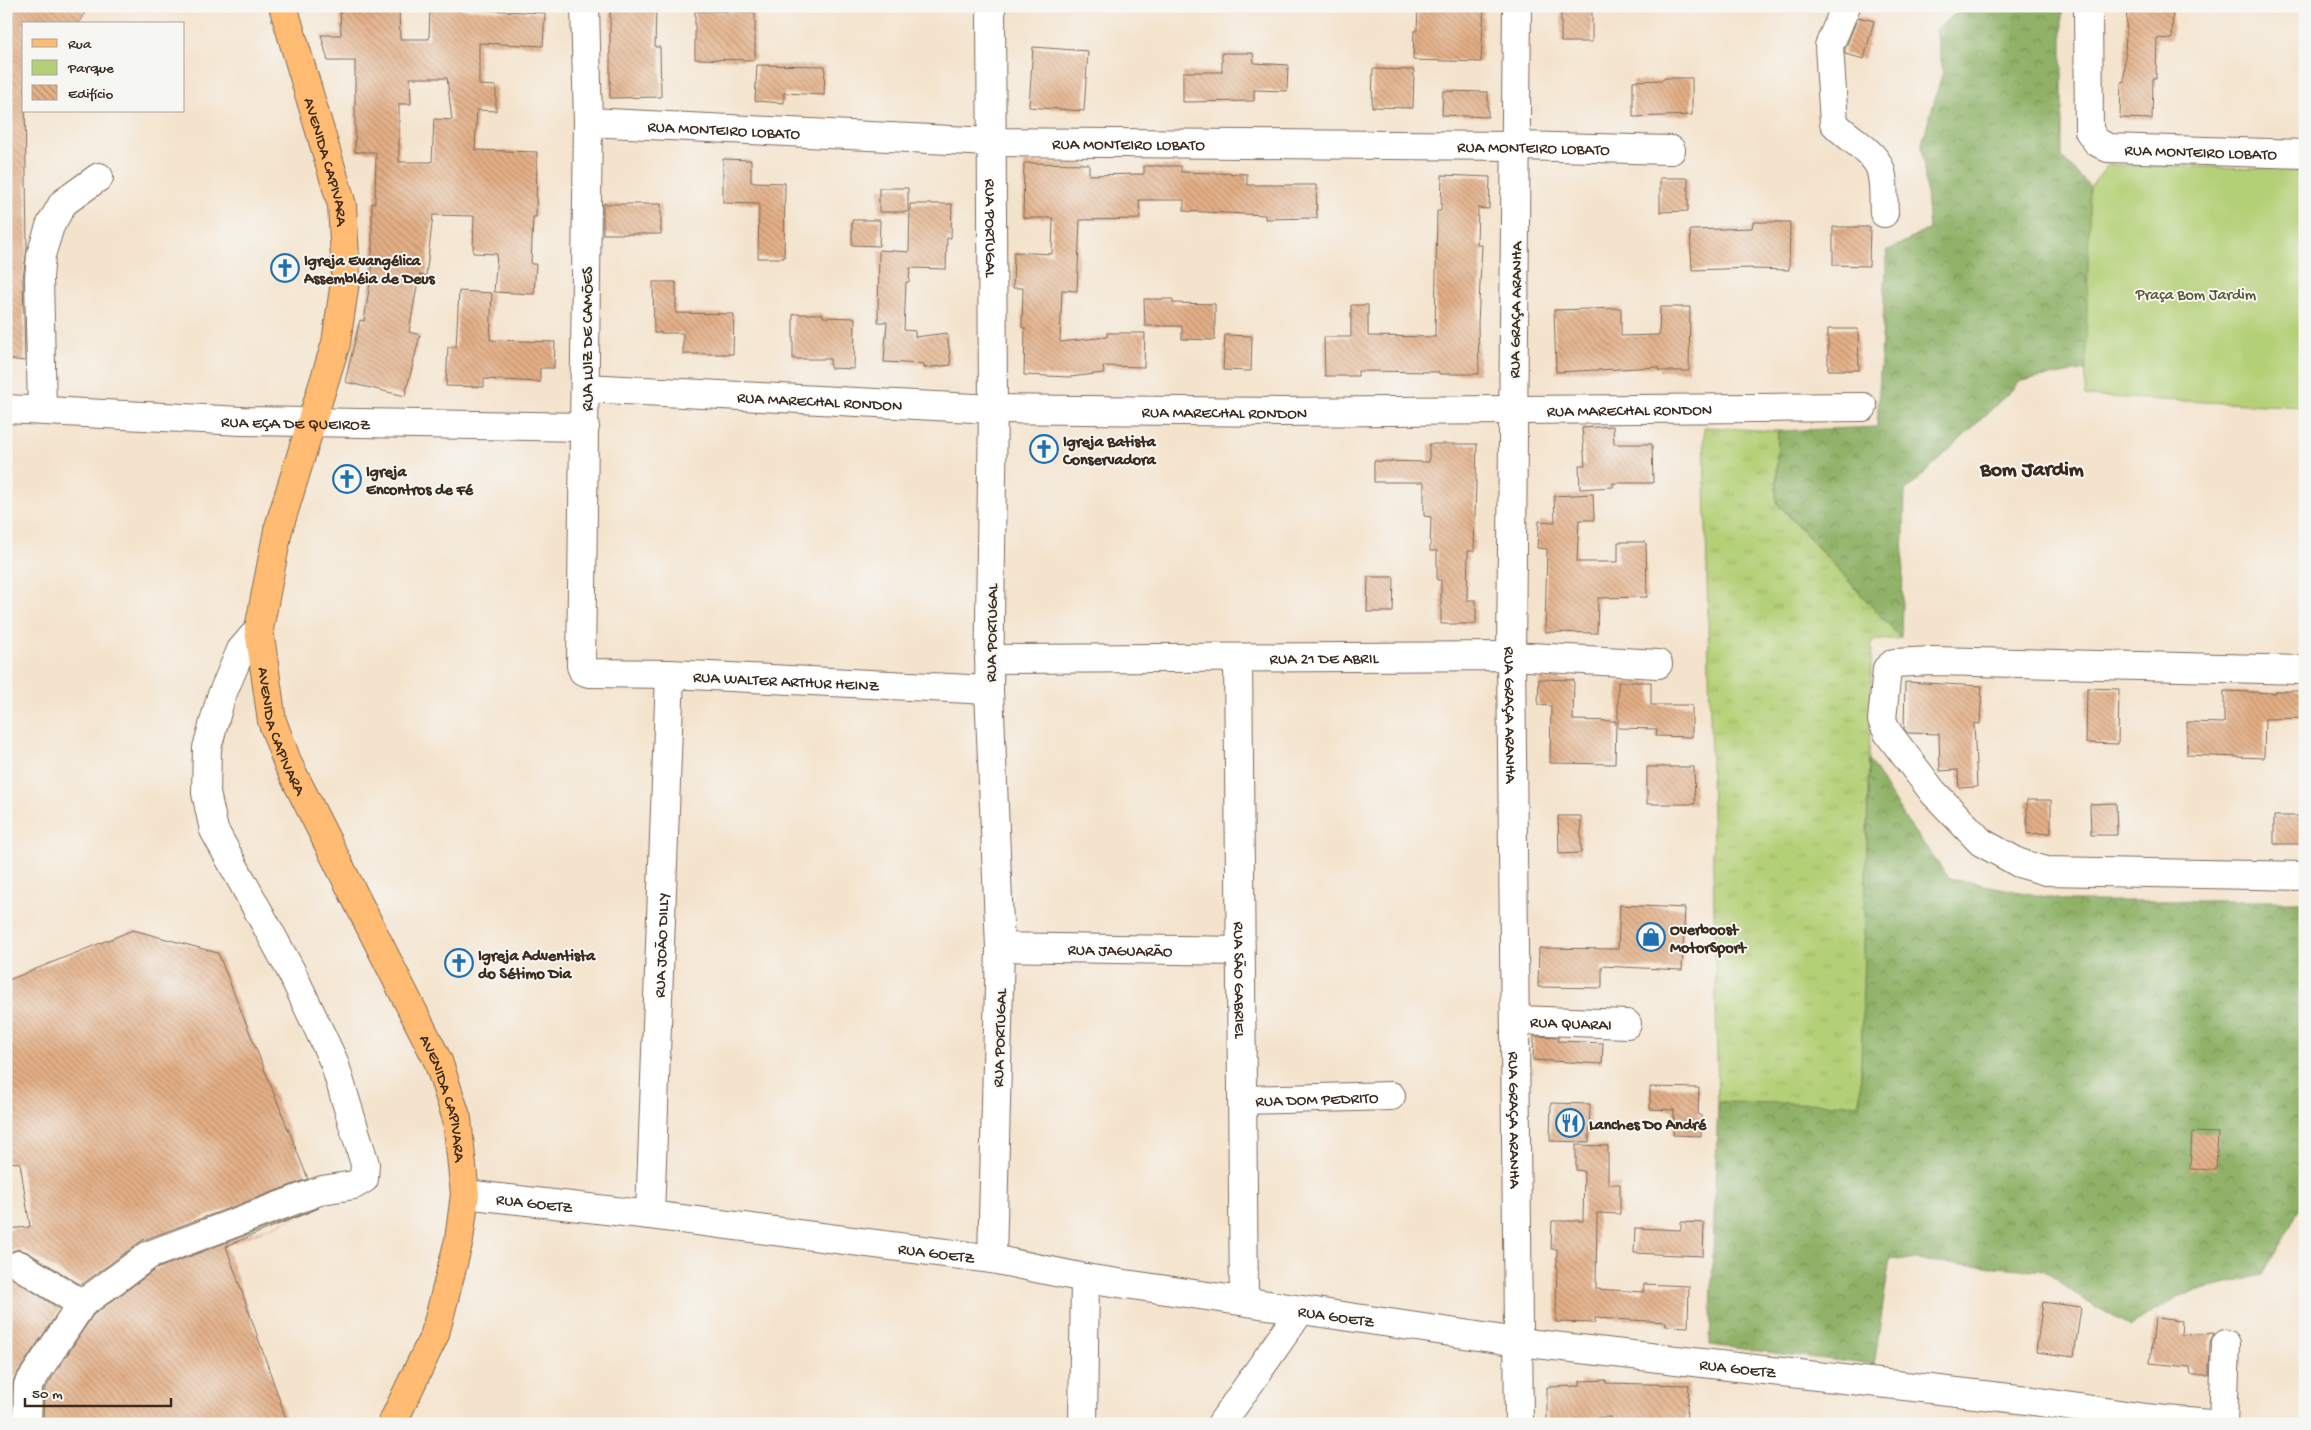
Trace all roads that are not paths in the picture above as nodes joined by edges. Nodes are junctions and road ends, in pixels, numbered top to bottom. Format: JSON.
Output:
{"nodes":[{"id":1,"x":284,"y":6,"type":"edge"},
{"id":2,"x":585,"y":6,"type":"edge"},
{"id":3,"x":992,"y":6,"type":"edge"},
{"id":4,"x":1517,"y":6,"type":"edge"},
{"id":5,"x":1846,"y":6,"type":"edge"},
{"id":6,"x":2088,"y":6,"type":"edge"},
{"id":7,"x":588,"y":122,"type":"junction"},
{"id":8,"x":990,"y":142,"type":"junction"},
{"id":9,"x":1516,"y":146,"type":"junction"},
{"id":10,"x":1671,"y":150,"type":"dead end"},
{"id":11,"x":2305,"y":154,"type":"edge"},
{"id":12,"x":99,"y":177,"type":"dead end"},
{"id":13,"x":1884,"y":213,"type":"dead end"},
{"id":14,"x":586,"y":388,"type":"junction"},
{"id":15,"x":1863,"y":407,"type":"dead end"},
{"id":16,"x":6,"y":409,"type":"edge"},
{"id":17,"x":993,"y":409,"type":"junction"},
{"id":18,"x":1513,"y":409,"type":"junction"},
{"id":19,"x":42,"y":410,"type":"junction"},
{"id":20,"x":312,"y":421,"type":"junction"},
{"id":21,"x":585,"y":427,"type":"junction"},
{"id":22,"x":259,"y":629,"type":"junction"},
{"id":23,"x":1511,"y":656,"type":"junction"},
{"id":24,"x":989,"y":659,"type":"junction"},
{"id":25,"x":1238,"y":659,"type":"junction"},
{"id":26,"x":1658,"y":664,"type":"dead end"},
{"id":27,"x":2305,"y":670,"type":"edge"},
{"id":28,"x":583,"y":671,"type":"joint"},
{"id":29,"x":670,"y":674,"type":"junction"},
{"id":30,"x":989,"y":690,"type":"junction"},
{"id":31,"x":2305,"y":876,"type":"edge"},
{"id":32,"x":1000,"y":947,"type":"junction"},
{"id":33,"x":1240,"y":951,"type":"junction"},
{"id":34,"x":1516,"y":1020,"type":"junction"},
{"id":35,"x":1626,"y":1024,"type":"dead end"},
{"id":36,"x":1391,"y":1096,"type":"dead end"},
{"id":37,"x":1243,"y":1100,"type":"junction"},
{"id":38,"x":464,"y":1194,"type":"junction"},
{"id":39,"x":650,"y":1215,"type":"junction"},
{"id":40,"x":992,"y":1259,"type":"junction"},
{"id":41,"x":19,"y":1265,"type":"dead end"},
{"id":42,"x":1085,"y":1278,"type":"junction"},
{"id":43,"x":1244,"y":1302,"type":"junction"},
{"id":44,"x":82,"y":1304,"type":"junction"},
{"id":45,"x":1301,"y":1310,"type":"junction"},
{"id":46,"x":1518,"y":1342,"type":"junction"},
{"id":47,"x":2226,"y":1344,"type":"dead end"},
{"id":48,"x":2027,"y":1412,"type":"edge"},
{"id":49,"x":2145,"y":1421,"type":"edge"},
{"id":50,"x":27,"y":1424,"type":"edge"},
{"id":51,"x":392,"y":1424,"type":"edge"},
{"id":52,"x":1083,"y":1424,"type":"edge"},
{"id":53,"x":1221,"y":1424,"type":"edge"},
{"id":54,"x":1519,"y":1424,"type":"edge"},
{"id":55,"x":2209,"y":1424,"type":"edge"},
{"id":56,"x":2223,"y":1424,"type":"edge"}],
"edges":[{"from":1,"to":20,"type":"main road","name":"AVENIDA CAPIVARA"},
{"from":2,"to":7,"type":"street","name":"RUA LUIZ DE CAMÕES"},
{"from":3,"to":8,"type":"street","name":"RUA PORTUGAL"},
{"from":4,"to":9,"type":"street","name":"RUA GRAÇA ARANHA"},
{"from":5,"to":13,"type":"street"},
{"from":6,"to":11,"type":"street","name":"RUA MONTEIRO LOBATO"},
{"from":7,"to":8,"type":"street","name":"RUA MONTEIRO LOBATO"},
{"from":7,"to":14,"type":"street","name":"RUA LUIZ DE CAMÕES"},
{"from":8,"to":9,"type":"street","name":"RUA MONTEIRO LOBATO"},
{"from":8,"to":17,"type":"street","name":"RUA PORTUGAL"},
{"from":9,"to":10,"type":"street","name":"RUA MONTEIRO LOBATO"},
{"from":9,"to":18,"type":"street","name":"RUA GRAÇA ARANHA"},
{"from":12,"to":19,"type":"street"},
{"from":14,"to":17,"type":"street","name":"RUA MARECHAL RONDON"},
{"from":14,"to":21,"type":"street","name":"RUA LUIZ DE CAMÕES"},
{"from":15,"to":18,"type":"street","name":"RUA MARECHAL RONDON"},
{"from":16,"to":19,"type":"street","name":"RUA EÇA DE QUEIROZ"},
{"from":17,"to":18,"type":"street","name":"RUA MARECHAL RONDON"},
{"from":17,"to":24,"type":"street","name":"RUA PORTUGAL"},
{"from":18,"to":23,"type":"street","name":"RUA GRAÇA ARANHA"},
{"from":19,"to":20,"type":"street","name":"RUA EÇA DE QUEIROZ"},
{"from":20,"to":21,"type":"street","name":"RUA EÇA DE QUEIROZ"},
{"from":20,"to":22,"type":"main road","name":"AVENIDA CAPIVARA"},
{"from":21,"to":28,"type":"street","name":"RUA LUIZ DE CAMÕES"},
{"from":22,"to":38,"type":"main road","name":"AVENIDA CAPIVARA"},
{"from":22,"to":44,"type":"street"},
{"from":23,"to":25,"type":"street","name":"RUA 21 DE ABRIL"},
{"from":23,"to":26,"type":"street","name":"RUA 21 DE ABRIL"},
{"from":23,"to":34,"type":"street","name":"RUA GRAÇA ARANHA"},
{"from":24,"to":25,"type":"street","name":"RUA 21 DE ABRIL"},
{"from":24,"to":30,"type":"street","name":"RUA PORTUGAL"},
{"from":25,"to":33,"type":"street","name":"RUA SÃO GABRIEL"},
{"from":27,"to":31,"type":"street"},
{"from":28,"to":29,"type":"street","name":"RUA WALTER ARTHUR HEINZ"},
{"from":29,"to":30,"type":"street","name":"RUA WALTER ARTHUR HEINZ"},
{"from":29,"to":39,"type":"street","name":"RUA JOÃO DILLY"},
{"from":30,"to":32,"type":"street","name":"RUA PORTUGAL"},
{"from":32,"to":33,"type":"street","name":"RUA JAGUARÃO"},
{"from":32,"to":40,"type":"street","name":"RUA PORTUGAL"},
{"from":33,"to":37,"type":"street","name":"RUA SÃO GABRIEL"},
{"from":34,"to":35,"type":"street","name":"RUA QUARAI"},
{"from":34,"to":46,"type":"street","name":"RUA GRAÇA ARANHA"},
{"from":36,"to":37,"type":"street","name":"RUA DOM PEDRITO"},
{"from":37,"to":43,"type":"street","name":"RUA SÃO GABRIEL"},
{"from":38,"to":39,"type":"street","name":"RUA GOETZ"},
{"from":38,"to":51,"type":"main road","name":"AVENIDA CAPIVARA"},
{"from":39,"to":40,"type":"street","name":"RUA GOETZ"},
{"from":40,"to":42,"type":"street","name":"RUA GOETZ"},
{"from":41,"to":44,"type":"street"},
{"from":42,"to":43,"type":"street","name":"RUA GOETZ"},
{"from":42,"to":52,"type":"street"},
{"from":43,"to":45,"type":"street","name":"RUA GOETZ"},
{"from":44,"to":50,"type":"street"},
{"from":45,"to":46,"type":"street","name":"RUA GOETZ"},
{"from":45,"to":53,"type":"street"},
{"from":46,"to":48,"type":"street","name":"RUA GOETZ"},
{"from":46,"to":54,"type":"street","name":"RUA GRAÇA ARANHA"},
{"from":47,"to":56,"type":"street"},
{"from":48,"to":49,"type":"street","name":"RUA GOETZ"},
{"from":49,"to":55,"type":"street","name":"RUA GOETZ"}]}
